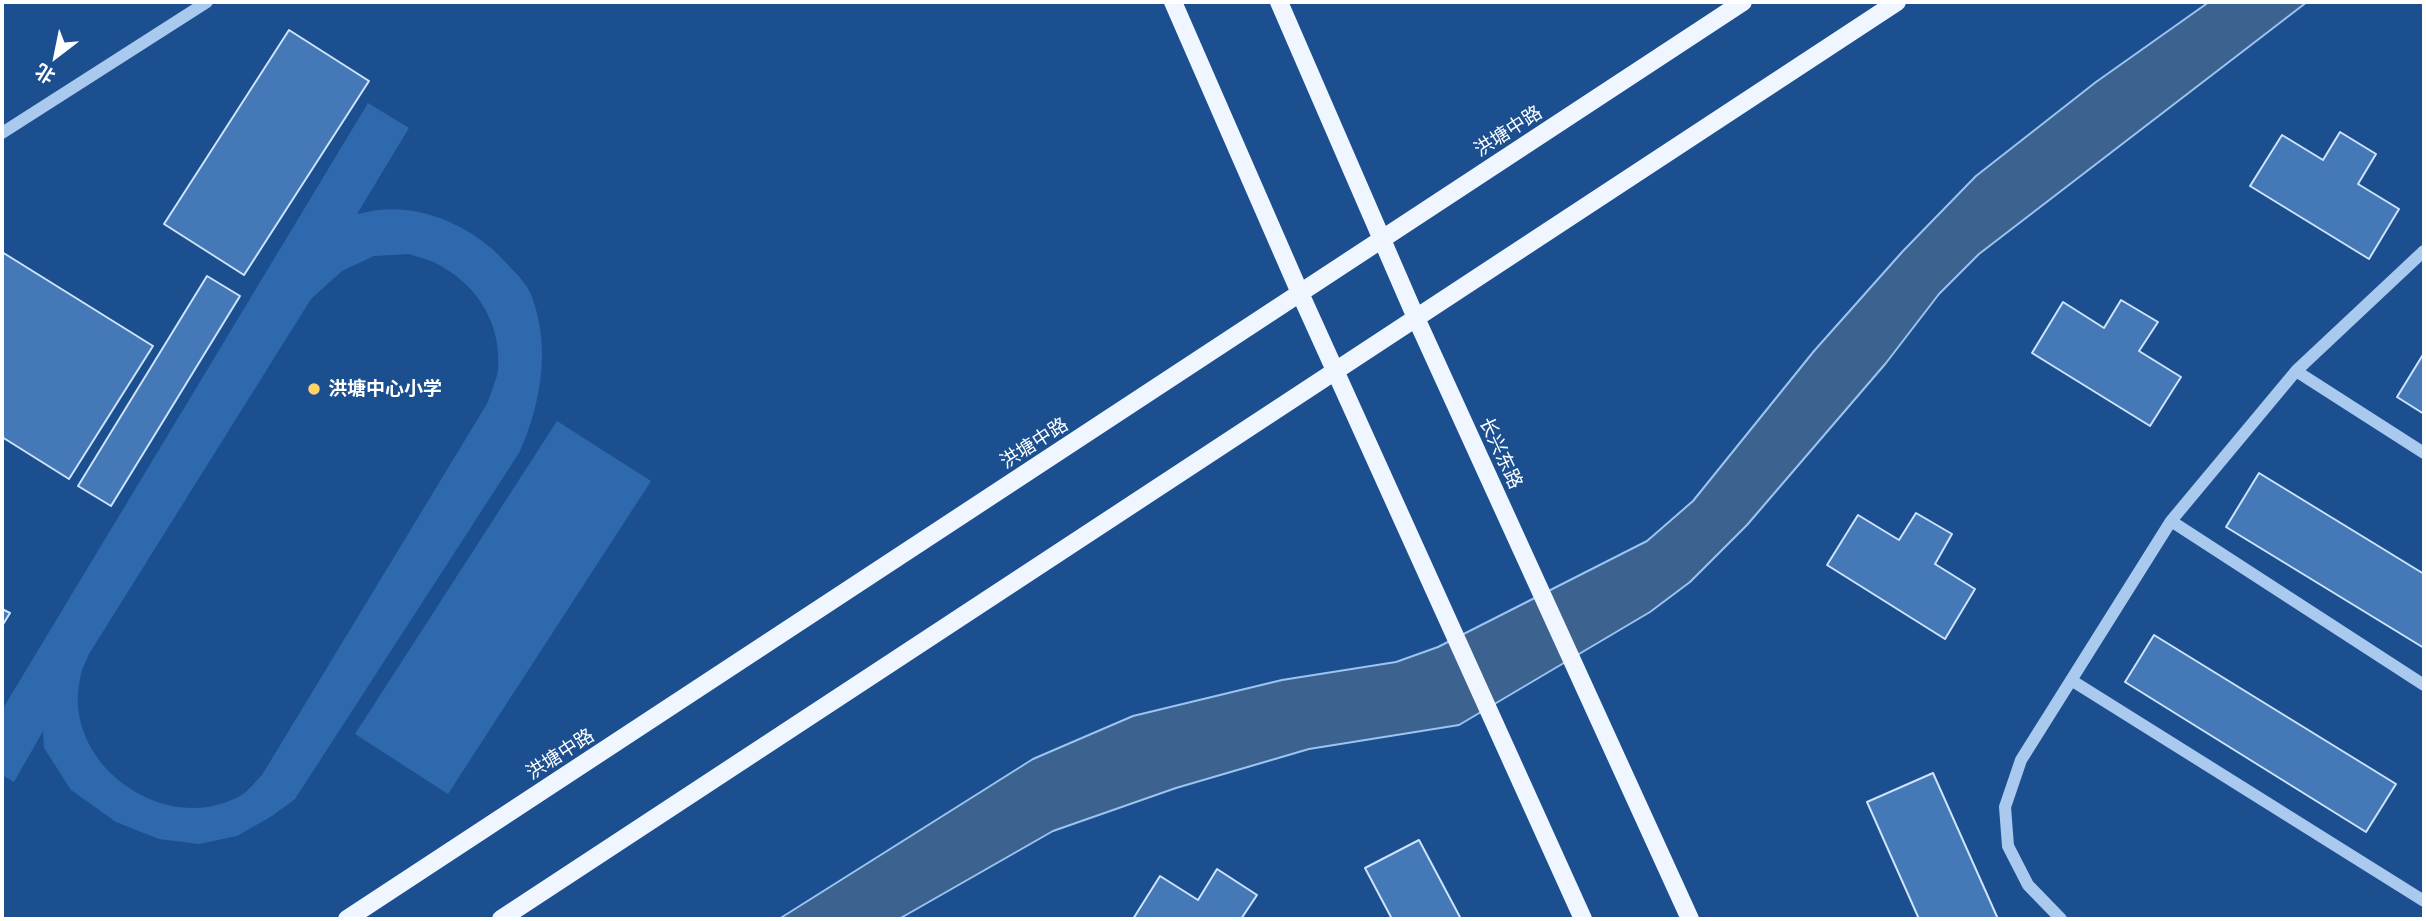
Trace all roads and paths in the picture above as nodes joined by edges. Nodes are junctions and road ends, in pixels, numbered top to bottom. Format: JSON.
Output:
{"nodes":[{"id":1,"x":207,"y":2,"type":"edge"},
{"id":2,"x":1173,"y":2,"type":"edge"},
{"id":3,"x":1279,"y":2,"type":"edge"},
{"id":4,"x":1743,"y":2,"type":"edge"},
{"id":5,"x":1897,"y":2,"type":"edge"},
{"id":6,"x":2,"y":133,"type":"edge"},
{"id":7,"x":1382,"y":239,"type":"junction"},
{"id":8,"x":2424,"y":251,"type":"edge"},
{"id":9,"x":1300,"y":293,"type":"junction"},
{"id":10,"x":1416,"y":318,"type":"junction"},
{"id":11,"x":1336,"y":371,"type":"junction"},
{"id":12,"x":2296,"y":371,"type":"junction"},
{"id":13,"x":2424,"y":453,"type":"edge"},
{"id":14,"x":2171,"y":521,"type":"junction"},
{"id":15,"x":2071,"y":680,"type":"junction"},
{"id":16,"x":2424,"y":685,"type":"edge"},
{"id":17,"x":2424,"y":901,"type":"edge"},
{"id":18,"x":348,"y":919,"type":"edge"},
{"id":19,"x":501,"y":919,"type":"edge"},
{"id":20,"x":1583,"y":919,"type":"edge"},
{"id":21,"x":1690,"y":919,"type":"edge"},
{"id":22,"x":2061,"y":919,"type":"edge"}],
"edges":[{"from":1,"to":6,"type":"street"},
{"from":2,"to":9,"type":"main road"},
{"from":3,"to":7,"type":"main road","name":"长兴东路"},
{"from":4,"to":7,"type":"main road","name":"洪塘中路"},
{"from":5,"to":10,"type":"main road"},
{"from":7,"to":9,"type":"main road","name":"洪塘中路"},
{"from":7,"to":10,"type":"main road","name":"长兴东路"},
{"from":8,"to":12,"type":"street"},
{"from":9,"to":11,"type":"main road"},
{"from":9,"to":18,"type":"main road","name":"洪塘中路"},
{"from":10,"to":11,"type":"main road"},
{"from":10,"to":21,"type":"main road","name":"长兴东路"},
{"from":11,"to":19,"type":"main road"},
{"from":11,"to":20,"type":"main road"},
{"from":12,"to":13,"type":"street"},
{"from":12,"to":14,"type":"street"},
{"from":14,"to":15,"type":"street"},
{"from":14,"to":16,"type":"street"},
{"from":15,"to":17,"type":"street"},
{"from":15,"to":22,"type":"street"}]}
